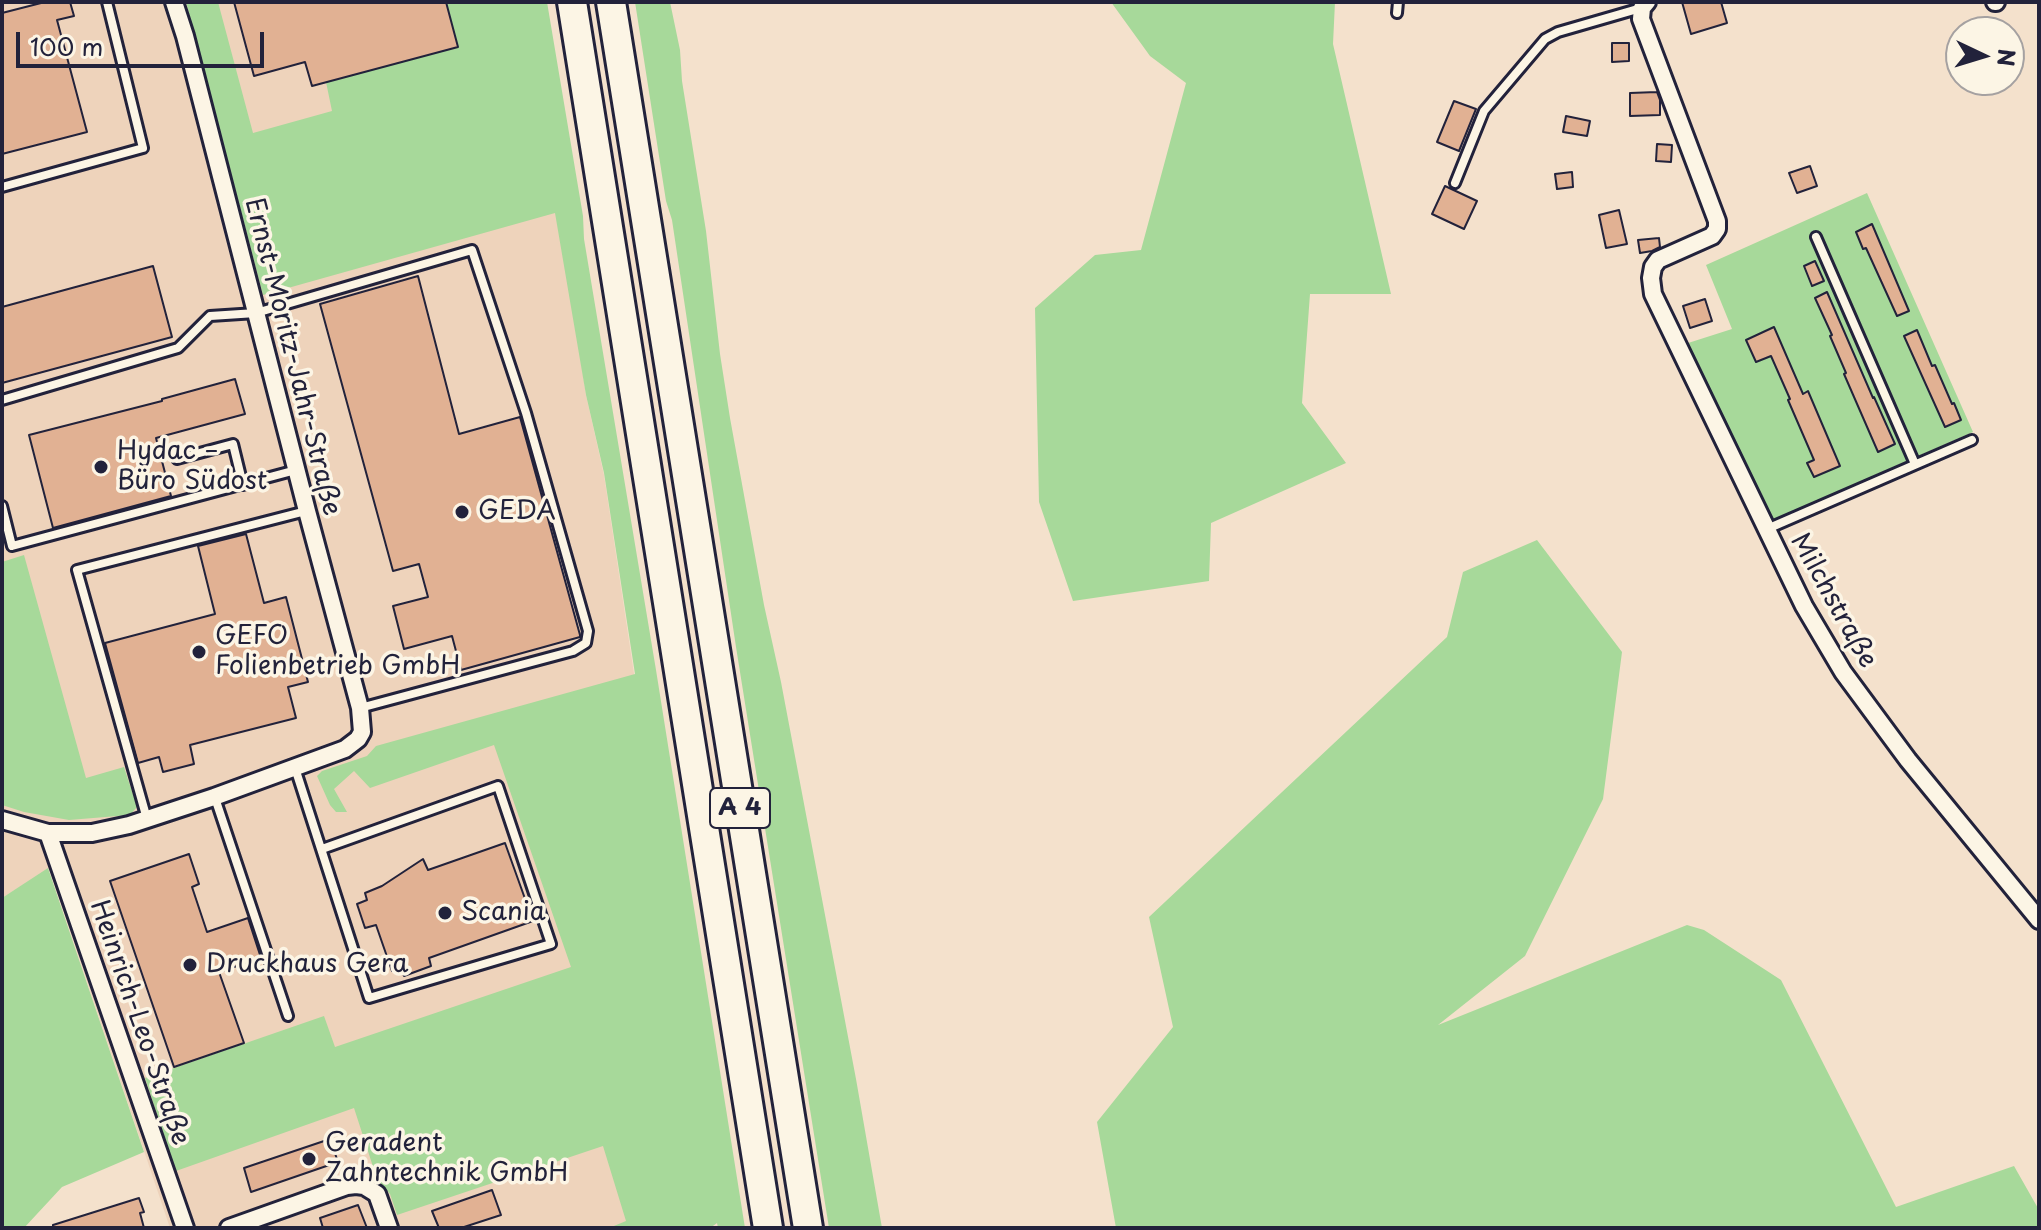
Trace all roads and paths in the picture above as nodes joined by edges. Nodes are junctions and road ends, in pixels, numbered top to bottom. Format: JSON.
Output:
{"nodes":[{"id":1,"x":107,"y":2,"type":"edge"},
{"id":2,"x":174,"y":2,"type":"edge"},
{"id":3,"x":572,"y":2,"type":"edge"},
{"id":4,"x":611,"y":2,"type":"edge"},
{"id":5,"x":1398,"y":2,"type":"edge"},
{"id":6,"x":1644,"y":5,"type":"edge"},
{"id":7,"x":1397,"y":13,"type":"dead end"},
{"id":8,"x":1455,"y":183,"type":"dead end"},
{"id":9,"x":2,"y":187,"type":"edge"},
{"id":10,"x":1816,"y":237,"type":"dead end"},
{"id":11,"x":256,"y":313,"type":"junction"},
{"id":12,"x":2,"y":400,"type":"edge"},
{"id":13,"x":1972,"y":440,"type":"dead end"},
{"id":14,"x":177,"y":459,"type":"dead end"},
{"id":15,"x":1915,"y":464,"type":"junction"},
{"id":16,"x":296,"y":469,"type":"junction"},
{"id":17,"x":243,"y":485,"type":"junction"},
{"id":18,"x":2,"y":506,"type":"edge"},
{"id":19,"x":307,"y":511,"type":"junction"},
{"id":20,"x":1766,"y":529,"type":"junction"},
{"id":21,"x":361,"y":716,"type":"junction"},
{"id":22,"x":295,"y":768,"type":"junction"},
{"id":23,"x":214,"y":797,"type":"junction"},
{"id":24,"x":147,"y":819,"type":"junction"},
{"id":25,"x":2,"y":820,"type":"edge"},
{"id":26,"x":48,"y":833,"type":"junction"},
{"id":27,"x":322,"y":849,"type":"junction"},
{"id":28,"x":2039,"y":920,"type":"edge"},
{"id":29,"x":288,"y":1016,"type":"dead end"},
{"id":30,"x":185,"y":1228,"type":"edge"},
{"id":31,"x":229,"y":1228,"type":"edge"},
{"id":32,"x":389,"y":1228,"type":"edge"},
{"id":33,"x":768,"y":1228,"type":"edge"},
{"id":34,"x":808,"y":1228,"type":"edge"}],
"edges":[{"from":1,"to":9,"type":"lane"},
{"from":2,"to":11,"type":"street","name":"Ernst-Moritz-Jahr-Straße"},
{"from":3,"to":33,"type":"highway","number":"A 4"},
{"from":4,"to":34,"type":"highway","number":"A 4"},
{"from":5,"to":7,"type":"lane"},
{"from":6,"to":8,"type":"lane"},
{"from":6,"to":20,"type":"street","name":"Milchstraße"},
{"from":10,"to":15,"type":"lane"},
{"from":11,"to":12,"type":"lane"},
{"from":11,"to":16,"type":"street","name":"Ernst-Moritz-Jahr-Straße"},
{"from":11,"to":21,"type":"lane"},
{"from":13,"to":15,"type":"lane"},
{"from":14,"to":17,"type":"lane"},
{"from":15,"to":20,"type":"lane"},
{"from":16,"to":17,"type":"lane"},
{"from":16,"to":19,"type":"street","name":"Ernst-Moritz-Jahr-Straße"},
{"from":17,"to":18,"type":"lane"},
{"from":19,"to":21,"type":"street","name":"Ernst-Moritz-Jahr-Straße"},
{"from":19,"to":24,"type":"lane"},
{"from":20,"to":28,"type":"street","name":"Milchstraße"},
{"from":21,"to":22,"type":"street"},
{"from":22,"to":23,"type":"street"},
{"from":22,"to":27,"type":"lane"},
{"from":23,"to":24,"type":"street"},
{"from":23,"to":29,"type":"lane"},
{"from":24,"to":26,"type":"street"},
{"from":25,"to":26,"type":"street"},
{"from":26,"to":30,"type":"street","name":"Heinrich-Leo-Straße"},
{"from":27,"to":27,"type":"lane"},
{"from":31,"to":32,"type":"street"}]}
